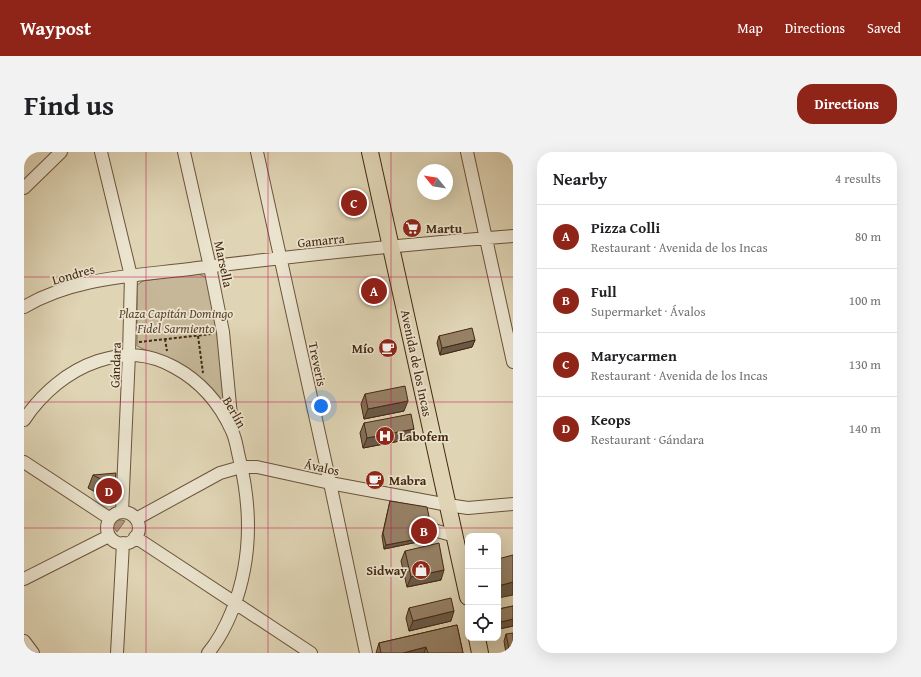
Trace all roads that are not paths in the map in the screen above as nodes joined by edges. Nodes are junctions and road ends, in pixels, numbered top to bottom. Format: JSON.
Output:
{"nodes":[{"id":1,"x":60,"y":152,"type":"edge"},
{"id":2,"x":101,"y":152,"type":"edge"},
{"id":3,"x":184,"y":152,"type":"edge"},
{"id":4,"x":257,"y":152,"type":"edge"},
{"id":5,"x":370,"y":152,"type":"edge"},
{"id":6,"x":467,"y":152,"type":"edge"},
{"id":7,"x":24,"y":188,"type":"edge"},
{"id":8,"x":513,"y":236,"type":"edge"},
{"id":9,"x":486,"y":238,"type":"junction"},
{"id":10,"x":391,"y":247,"type":"junction"},
{"id":11,"x":280,"y":258,"type":"junction"},
{"id":12,"x":210,"y":267,"type":"junction"},
{"id":13,"x":131,"y":276,"type":"junction"},
{"id":14,"x":24,"y":307,"type":"edge"},
{"id":15,"x":130,"y":349,"type":"junction"},
{"id":16,"x":513,"y":362,"type":"edge"},
{"id":17,"x":24,"y":420,"type":"edge"},
{"id":18,"x":232,"y":432,"type":"junction"},
{"id":19,"x":24,"y":462,"type":"edge"},
{"id":20,"x":241,"y":467,"type":"junction"},
{"id":21,"x":330,"y":483,"type":"junction"},
{"id":22,"x":513,"y":504,"type":"edge"},
{"id":23,"x":448,"y":505,"type":"junction"},
{"id":24,"x":122,"y":512,"type":"junction"},
{"id":25,"x":110,"y":518,"type":"junction"},
{"id":26,"x":136,"y":519,"type":"junction"},
{"id":27,"x":430,"y":529,"type":"edge"},
{"id":28,"x":109,"y":536,"type":"junction"},
{"id":29,"x":455,"y":536,"type":"junction"},
{"id":30,"x":135,"y":537,"type":"junction"},
{"id":31,"x":123,"y":544,"type":"junction"},
{"id":32,"x":24,"y":579,"type":"edge"},
{"id":33,"x":465,"y":583,"type":"edge"},
{"id":34,"x":235,"y":603,"type":"junction"},
{"id":35,"x":24,"y":641,"type":"edge"},
{"id":36,"x":478,"y":641,"type":"edge"},
{"id":37,"x":304,"y":651,"type":"edge"},
{"id":38,"x":33,"y":653,"type":"edge"},
{"id":39,"x":117,"y":653,"type":"edge"},
{"id":40,"x":208,"y":653,"type":"edge"},
{"id":41,"x":366,"y":653,"type":"edge"},
{"id":42,"x":480,"y":653,"type":"edge"}],
"edges":[{"from":1,"to":7,"type":"street"},
{"from":2,"to":13,"type":"street","name":"Gándara"},
{"from":3,"to":12,"type":"street","name":"Marsella"},
{"from":4,"to":11,"type":"street","name":"Treveris"},
{"from":5,"to":10,"type":"main road","name":"Avenida de los Incas"},
{"from":6,"to":9,"type":"street"},
{"from":8,"to":9,"type":"street","name":"Gamarra"},
{"from":9,"to":10,"type":"street","name":"Gamarra"},
{"from":9,"to":16,"type":"street"},
{"from":10,"to":11,"type":"street","name":"Gamarra"},
{"from":10,"to":23,"type":"main road","name":"Avenida de los Incas"},
{"from":11,"to":12,"type":"street","name":"Gamarra"},
{"from":11,"to":21,"type":"street","name":"Treveris"},
{"from":12,"to":13,"type":"street","name":"Gamarra"},
{"from":12,"to":18,"type":"street","name":"Marsella"},
{"from":13,"to":14,"type":"street","name":"Londres"},
{"from":13,"to":15,"type":"street","name":"Gándara"},
{"from":15,"to":17,"type":"street","name":"Berlín"},
{"from":15,"to":18,"type":"street","name":"Berlín"},
{"from":15,"to":24,"type":"street","name":"Gándara"},
{"from":18,"to":20,"type":"street","name":"Berlín"},
{"from":19,"to":25,"type":"street"},
{"from":20,"to":21,"type":"street","name":"Ávalos"},
{"from":20,"to":26,"type":"street","name":"Ávalos"},
{"from":20,"to":34,"type":"street","name":"Berlín"},
{"from":21,"to":23,"type":"street","name":"Ávalos"},
{"from":21,"to":41,"type":"street","name":"Treveris"},
{"from":22,"to":23,"type":"street","name":"Ávalos"},
{"from":23,"to":29,"type":"main road","name":"Avenida de los Incas"},
{"from":24,"to":25,"type":"street"},
{"from":24,"to":26,"type":"street"},
{"from":25,"to":28,"type":"street"},
{"from":26,"to":30,"type":"street"},
{"from":27,"to":29,"type":"street"},
{"from":28,"to":31,"type":"street"},
{"from":28,"to":32,"type":"street"},
{"from":29,"to":33,"type":"main road","name":"Avenida de los Incas"},
{"from":30,"to":31,"type":"street"},
{"from":30,"to":34,"type":"street"},
{"from":31,"to":39,"type":"street"},
{"from":34,"to":37,"type":"street"},
{"from":34,"to":40,"type":"street","name":"Berlín"},
{"from":35,"to":38,"type":"street"},
{"from":36,"to":42,"type":"main road"}]}
